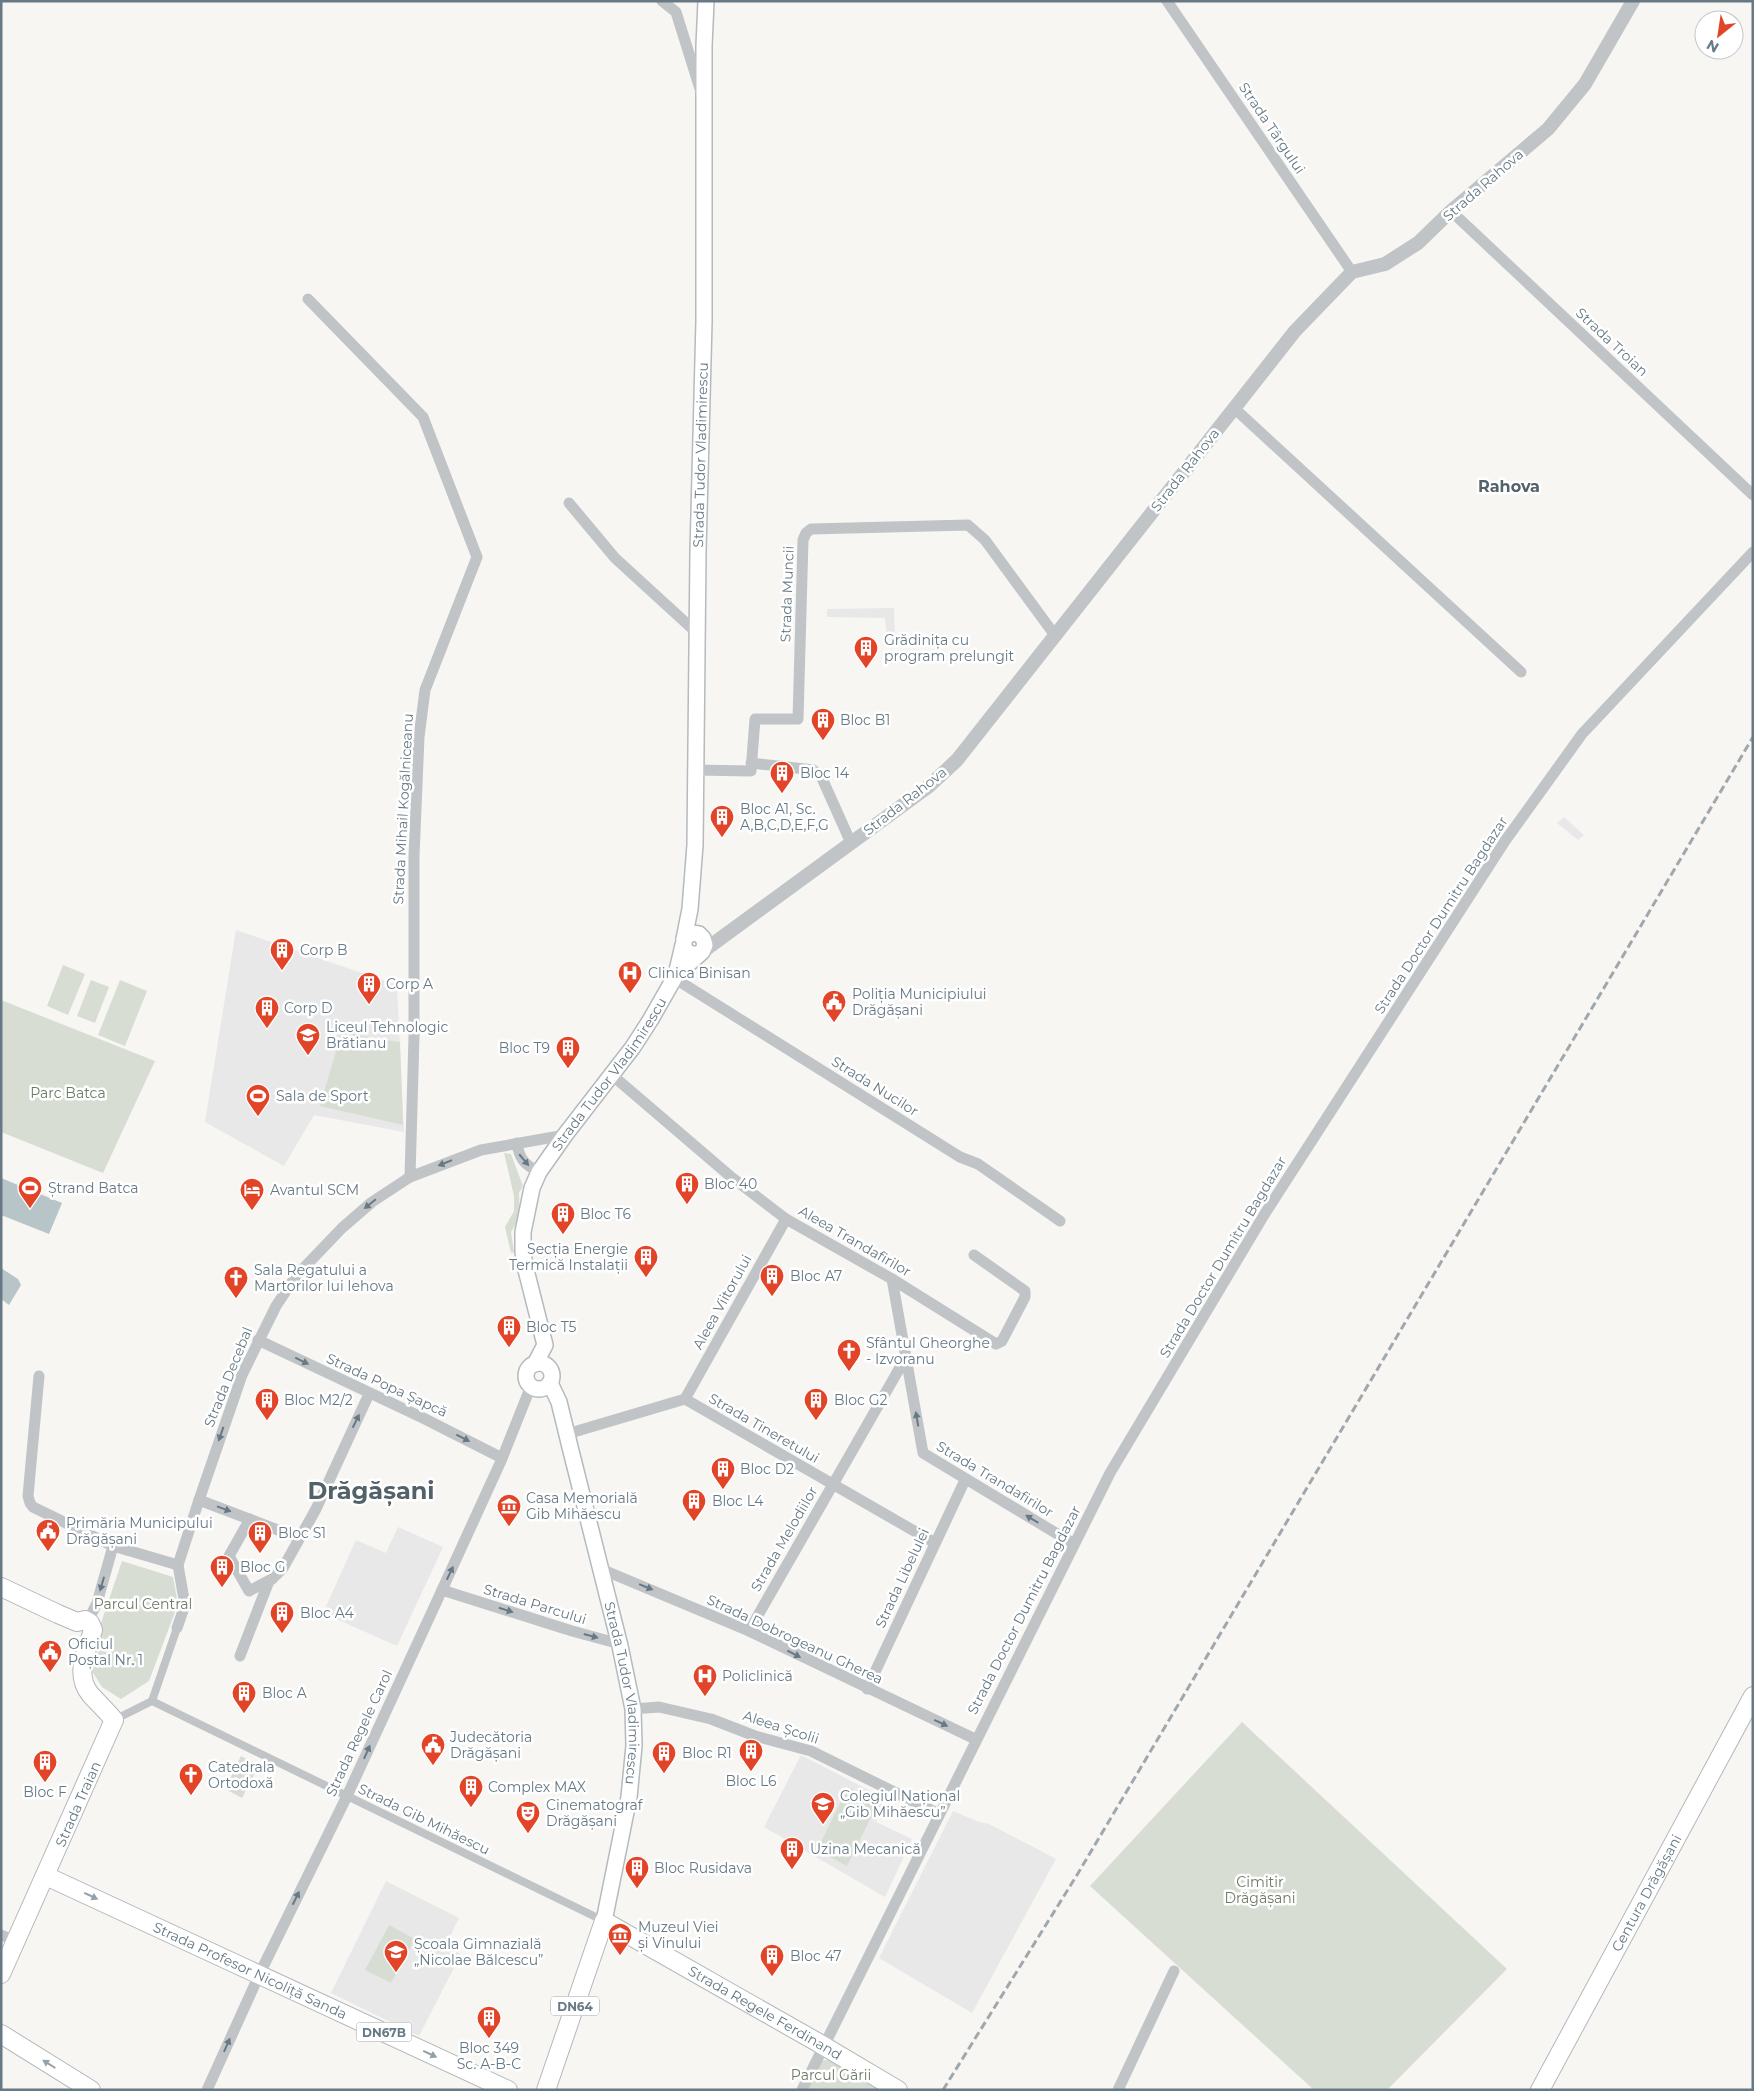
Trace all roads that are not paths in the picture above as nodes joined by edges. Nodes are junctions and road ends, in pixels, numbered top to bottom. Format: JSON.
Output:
{"nodes":[{"id":1,"x":662,"y":1,"type":"edge"},
{"id":2,"x":706,"y":1,"type":"edge"},
{"id":3,"x":1167,"y":1,"type":"edge"},
{"id":4,"x":1633,"y":1,"type":"edge"},
{"id":5,"x":704,"y":103,"type":"junction"},
{"id":6,"x":1451,"y":211,"type":"junction"},
{"id":7,"x":1352,"y":272,"type":"junction"},
{"id":8,"x":308,"y":299,"type":"dead end"},
{"id":9,"x":1234,"y":408,"type":"junction"},
{"id":10,"x":1753,"y":495,"type":"edge"},
{"id":11,"x":569,"y":503,"type":"dead end"},
{"id":12,"x":1753,"y":552,"type":"edge"},
{"id":13,"x":697,"y":633,"type":"junction"},
{"id":14,"x":1054,"y":634,"type":"junction"},
{"id":15,"x":1521,"y":672,"type":"dead end"},
{"id":16,"x":751,"y":763,"type":"junction"},
{"id":17,"x":696,"y":770,"type":"junction"},
{"id":18,"x":851,"y":843,"type":"junction"},
{"id":19,"x":690,"y":909,"type":"junction"},
{"id":20,"x":684,"y":942,"type":"junction"},
{"id":21,"x":701,"y":944,"type":"junction"},
{"id":22,"x":675,"y":977,"type":"junction"},
{"id":23,"x":612,"y":1075,"type":"junction"},
{"id":24,"x":565,"y":1135,"type":"junction"},
{"id":25,"x":517,"y":1143,"type":"junction"},
{"id":26,"x":539,"y":1172,"type":"junction"},
{"id":27,"x":410,"y":1177,"type":"junction"},
{"id":28,"x":786,"y":1219,"type":"junction"},
{"id":29,"x":1060,"y":1220,"type":"dead end"},
{"id":30,"x":974,"y":1255,"type":"dead end"},
{"id":31,"x":892,"y":1278,"type":"junction"},
{"id":32,"x":258,"y":1340,"type":"junction"},
{"id":33,"x":906,"y":1357,"type":"junction"},
{"id":34,"x":542,"y":1366,"type":"junction"},
{"id":35,"x":40,"y":1376,"type":"dead end"},
{"id":36,"x":550,"y":1383,"type":"junction"},
{"id":37,"x":531,"y":1386,"type":"junction"},
{"id":38,"x":370,"y":1394,"type":"junction"},
{"id":39,"x":685,"y":1399,"type":"junction"},
{"id":40,"x":567,"y":1434,"type":"junction"},
{"id":41,"x":502,"y":1458,"type":"junction"},
{"id":42,"x":965,"y":1480,"type":"junction"},
{"id":43,"x":832,"y":1485,"type":"junction"},
{"id":44,"x":199,"y":1500,"type":"junction"},
{"id":45,"x":250,"y":1519,"type":"junction"},
{"id":46,"x":299,"y":1538,"type":"junction"},
{"id":47,"x":936,"y":1543,"type":"junction"},
{"id":48,"x":1074,"y":1544,"type":"junction"},
{"id":49,"x":113,"y":1546,"type":"junction"},
{"id":50,"x":178,"y":1565,"type":"junction"},
{"id":51,"x":601,"y":1569,"type":"junction"},
{"id":52,"x":269,"y":1581,"type":"junction"},
{"id":53,"x":1,"y":1587,"type":"edge"},
{"id":54,"x":442,"y":1590,"type":"junction"},
{"id":55,"x":177,"y":1628,"type":"joint"},
{"id":56,"x":81,"y":1629,"type":"junction"},
{"id":57,"x":749,"y":1631,"type":"junction"},
{"id":58,"x":620,"y":1644,"type":"junction"},
{"id":59,"x":240,"y":1656,"type":"dead end"},
{"id":60,"x":867,"y":1689,"type":"junction"},
{"id":61,"x":1753,"y":1696,"type":"edge"},
{"id":62,"x":152,"y":1700,"type":"junction"},
{"id":63,"x":633,"y":1709,"type":"junction"},
{"id":64,"x":114,"y":1720,"type":"junction"},
{"id":65,"x":975,"y":1739,"type":"junction"},
{"id":66,"x":347,"y":1796,"type":"junction"},
{"id":67,"x":939,"y":1814,"type":"junction"},
{"id":68,"x":46,"y":1876,"type":"junction"},
{"id":69,"x":604,"y":1921,"type":"junction"},
{"id":70,"x":9,"y":1938,"type":"edge"},
{"id":71,"x":1174,"y":1971,"type":"dead end"},
{"id":72,"x":260,"y":1973,"type":"junction"},
{"id":73,"x":1,"y":1974,"type":"edge"},
{"id":74,"x":1,"y":2034,"type":"edge"},
{"id":75,"x":824,"y":2046,"type":"junction"},
{"id":76,"x":890,"y":2088,"type":"edge"},
{"id":77,"x":91,"y":2090,"type":"edge"},
{"id":78,"x":207,"y":2090,"type":"edge"},
{"id":79,"x":508,"y":2090,"type":"edge"},
{"id":80,"x":546,"y":2090,"type":"edge"},
{"id":81,"x":802,"y":2090,"type":"edge"},
{"id":82,"x":1118,"y":2090,"type":"edge"},
{"id":83,"x":1540,"y":2090,"type":"edge"}],
"edges":[{"from":1,"to":5,"type":"street"},
{"from":2,"to":5,"type":"main road","name":"Strada Tudor Vladimirescu"},
{"from":3,"to":7,"type":"street","name":"Strada Târgului"},
{"from":4,"to":6,"type":"street","name":"Strada Rahova"},
{"from":5,"to":13,"type":"main road","name":"Strada Tudor Vladimirescu"},
{"from":6,"to":7,"type":"street","name":"Strada Rahova"},
{"from":6,"to":10,"type":"street","name":"Strada Troian"},
{"from":7,"to":9,"type":"street","name":"Strada Rahova"},
{"from":8,"to":27,"type":"street","name":"Strada Mihail Kogălniceanu"},
{"from":9,"to":14,"type":"street","name":"Strada Rahova"},
{"from":9,"to":15,"type":"street"},
{"from":11,"to":13,"type":"street"},
{"from":12,"to":48,"type":"street","name":"Strada Doctor Dumitru Bagdazar"},
{"from":13,"to":17,"type":"main road","name":"Strada Tudor Vladimirescu"},
{"from":14,"to":16,"type":"street","name":"Strada Muncii"},
{"from":14,"to":18,"type":"street","name":"Strada Rahova"},
{"from":16,"to":17,"type":"street"},
{"from":16,"to":18,"type":"street"},
{"from":17,"to":19,"type":"main road","name":"Strada Tudor Vladimirescu"},
{"from":18,"to":21,"type":"street","name":"Strada Rahova"},
{"from":19,"to":20,"type":"main road","name":"Strada Tudor Vladimirescu"},
{"from":19,"to":21,"type":"main road","name":"Strada Tudor Vladimirescu"},
{"from":20,"to":21,"type":"main road"},
{"from":20,"to":22,"type":"main road","name":"Strada Tudor Vladimirescu"},
{"from":21,"to":22,"type":"main road","name":"Strada Tudor Vladimirescu"},
{"from":22,"to":23,"type":"main road","name":"Strada Tudor Vladimirescu"},
{"from":22,"to":29,"type":"street","name":"Strada Nucilor"},
{"from":23,"to":24,"type":"main road","name":"Strada Tudor Vladimirescu"},
{"from":23,"to":28,"type":"street","name":"Aleea Trandafirilor"},
{"from":24,"to":25,"type":"street","name":"Strada Decebal"},
{"from":24,"to":26,"type":"main road","name":"Strada Tudor Vladimirescu"},
{"from":25,"to":26,"type":"street","one_way":true},
{"from":25,"to":27,"type":"street","name":"Strada Decebal","one_way":true},
{"from":26,"to":34,"type":"main road","name":"Strada Tudor Vladimirescu"},
{"from":27,"to":32,"type":"street","name":"Strada Decebal","one_way":true},
{"from":28,"to":31,"type":"street","name":"Aleea Trandafirilor"},
{"from":28,"to":39,"type":"street","name":"Aleea Viitorului"},
{"from":30,"to":31,"type":"street","name":"Aleea Trandafirilor"},
{"from":31,"to":33,"type":"street","name":"Strada Trandafirilor"},
{"from":32,"to":38,"type":"street","name":"Strada Popa Șapcă","one_way":true},
{"from":32,"to":44,"type":"street","name":"Strada Decebal","one_way":true},
{"from":42,"to":33,"type":"street","name":"Strada Trandafirilor","one_way":true},
{"from":33,"to":43,"type":"street","name":"Strada Melodiilor"},
{"from":34,"to":36,"type":"main road","name":"Strada Tudor Vladimirescu"},
{"from":34,"to":37,"type":"main road","name":"Strada Tudor Vladimirescu"},
{"from":35,"to":49,"type":"street"},
{"from":36,"to":37,"type":"main road"},
{"from":36,"to":40,"type":"main road","name":"Strada Tudor Vladimirescu","number":"DN64"},
{"from":37,"to":41,"type":"street","name":"Strada Regele Carol"},
{"from":38,"to":41,"type":"street","name":"Strada Popa Șapcă","one_way":true},
{"from":46,"to":38,"type":"street","one_way":true},
{"from":39,"to":40,"type":"street"},
{"from":39,"to":43,"type":"street","name":"Strada Tineretului"},
{"from":40,"to":51,"type":"main road","name":"Strada Tudor Vladimirescu","number":"DN64"},
{"from":54,"to":41,"type":"street","name":"Strada Regele Carol","one_way":true},
{"from":42,"to":47,"type":"street","name":"Strada Libelulei"},
{"from":48,"to":42,"type":"street","name":"Strada Trandafirilor","one_way":true},
{"from":43,"to":47,"type":"street","name":"Strada Tineretului"},
{"from":43,"to":57,"type":"street","name":"Strada Melodiilor"},
{"from":44,"to":45,"type":"street","one_way":true},
{"from":44,"to":50,"type":"street","name":"Strada Decebal"},
{"from":45,"to":46,"type":"street"},
{"from":45,"to":52,"type":"street"},
{"from":46,"to":52,"type":"street"},
{"from":47,"to":60,"type":"street","name":"Strada Libelulei"},
{"from":48,"to":65,"type":"street","name":"Strada Doctor Dumitru Bagdazar"},
{"from":49,"to":50,"type":"street"},
{"from":49,"to":56,"type":"street","one_way":true},
{"from":50,"to":55,"type":"street"},
{"from":51,"to":57,"type":"street","name":"Strada Dobrogeanu Gherea","one_way":true},
{"from":51,"to":58,"type":"main road","name":"Strada Tudor Vladimirescu","number":"DN64"},
{"from":52,"to":59,"type":"street"},
{"from":53,"to":56,"type":"main road"},
{"from":54,"to":58,"type":"street","name":"Strada Parcului","one_way":true},
{"from":66,"to":54,"type":"street","name":"Strada Regele Carol","one_way":true},
{"from":55,"to":62,"type":"street"},
{"from":56,"to":64,"type":"main road"},
{"from":57,"to":60,"type":"street","name":"Strada Dobrogeanu Gherea","one_way":true},
{"from":58,"to":63,"type":"main road","name":"Strada Tudor Vladimirescu","number":"DN64"},
{"from":60,"to":65,"type":"street","name":"Strada Dobrogeanu Gherea","one_way":true},
{"from":61,"to":83,"type":"main road","name":"Centura Drăgășani"},
{"from":62,"to":64,"type":"street"},
{"from":62,"to":66,"type":"street","name":"Strada Gib Mihăescu"},
{"from":63,"to":67,"type":"street","name":"Aleea Școlii"},
{"from":63,"to":69,"type":"main road","name":"Strada Tudor Vladimirescu","number":"DN64"},
{"from":64,"to":68,"type":"main road","name":"Strada Traian"},
{"from":65,"to":67,"type":"street","name":"Strada Doctor Dumitru Bagdazar"},
{"from":66,"to":69,"type":"street","name":"Strada Gib Mihăescu"},
{"from":72,"to":66,"type":"street","name":"Strada Regele Carol","one_way":true},
{"from":67,"to":75,"type":"street","name":"Strada Doctor Dumitru Bagdazar"},
{"from":68,"to":70,"type":"main road","name":"Strada Traian"},
{"from":68,"to":72,"type":"main road","name":"Strada Profesor Nicoliță Sanda","number":"DN67B","one_way":true},
{"from":69,"to":75,"type":"main road","name":"Strada Regele Ferdinand"},
{"from":69,"to":80,"type":"main road","name":"Strada Tudor Vladimirescu","number":"DN64"},
{"from":70,"to":73,"type":"main road","name":"Strada Traian"},
{"from":71,"to":82,"type":"street"},
{"from":78,"to":72,"type":"street","name":"Strada Regele Carol","one_way":true},
{"from":72,"to":79,"type":"main road","name":"Strada Profesor Nicoliță Sanda","number":"DN67B","one_way":true},
{"from":77,"to":74,"type":"main road","one_way":true},
{"from":75,"to":76,"type":"main road","name":"Strada Regele Ferdinand"},
{"from":75,"to":81,"type":"street","name":"Strada Doctor Dumitru Bagdazar"}]}
